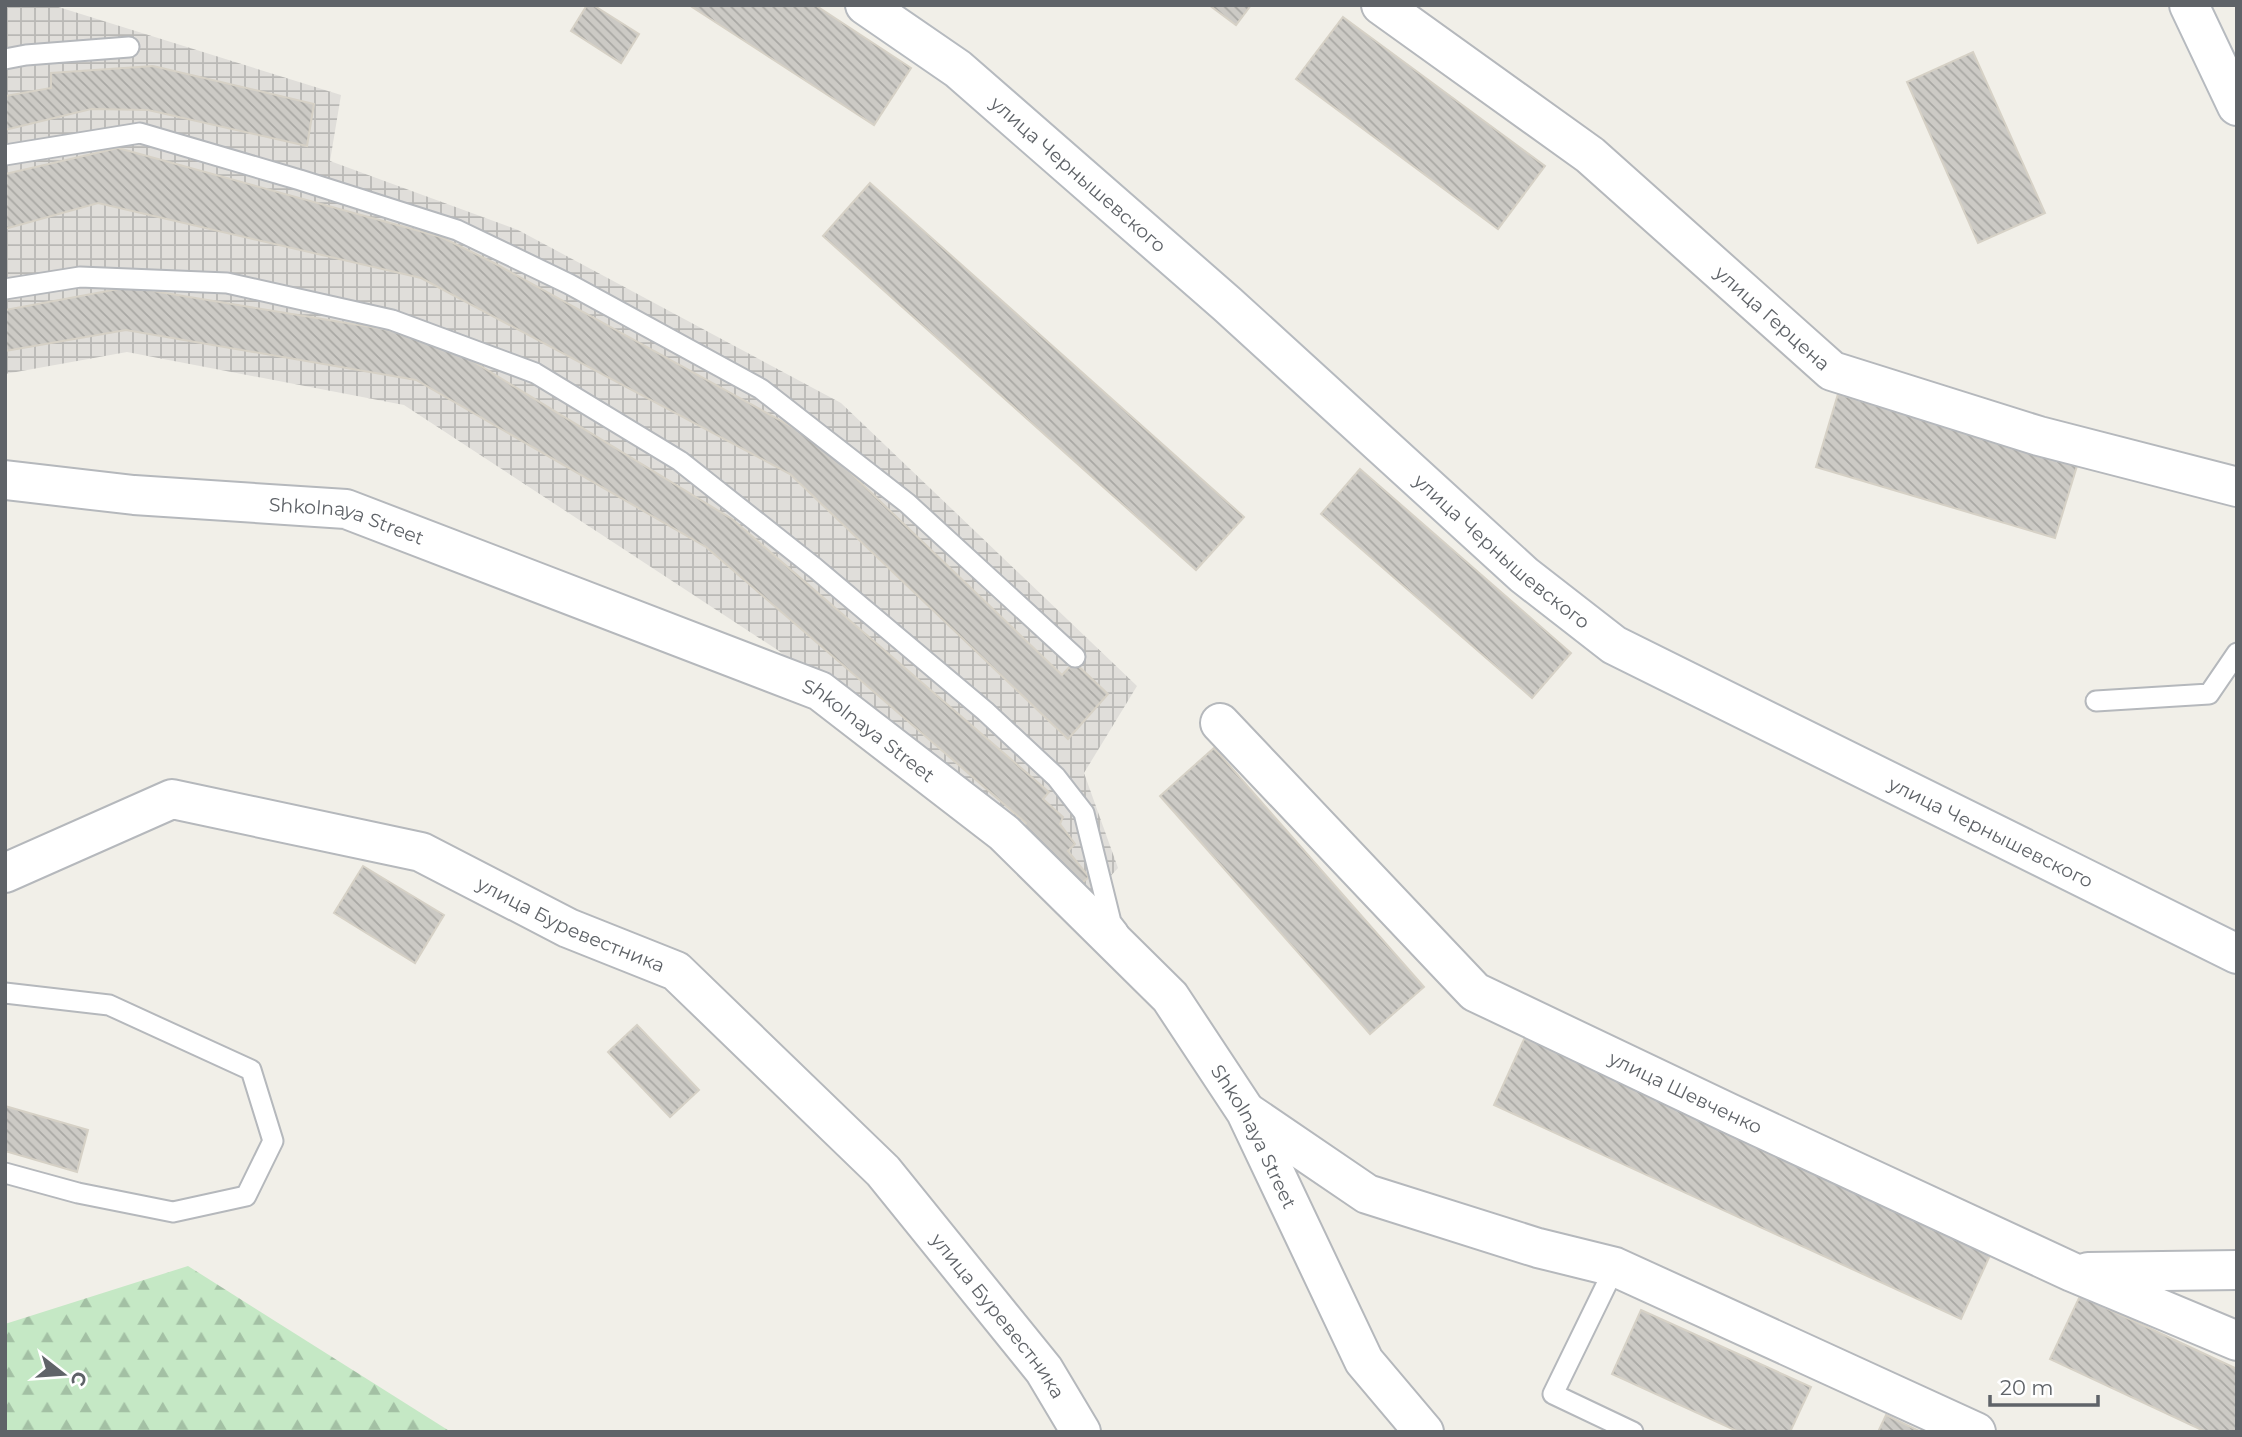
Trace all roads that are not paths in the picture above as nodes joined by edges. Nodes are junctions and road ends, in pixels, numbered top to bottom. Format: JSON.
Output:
{"nodes":[{"id":1,"x":865,"y":5,"type":"edge"},
{"id":2,"x":1381,"y":5,"type":"edge"},
{"id":3,"x":2189,"y":5,"type":"edge"},
{"id":4,"x":129,"y":47,"type":"dead end"},
{"id":5,"x":5,"y":59,"type":"edge"},
{"id":6,"x":2237,"y":106,"type":"edge"},
{"id":7,"x":5,"y":155,"type":"edge"},
{"id":8,"x":5,"y":289,"type":"edge"},
{"id":9,"x":5,"y":480,"type":"edge"},
{"id":10,"x":2237,"y":487,"type":"edge"},
{"id":11,"x":2237,"y":653,"type":"edge"},
{"id":12,"x":1075,"y":657,"type":"dead end"},
{"id":13,"x":2096,"y":701,"type":"dead end"},
{"id":14,"x":1220,"y":723,"type":"dead end"},
{"id":15,"x":5,"y":873,"type":"edge"},
{"id":16,"x":2237,"y":954,"type":"edge"},
{"id":17,"x":5,"y":993,"type":"edge"},
{"id":18,"x":1170,"y":997,"type":"junction"},
{"id":19,"x":1246,"y":1112,"type":"junction"},
{"id":20,"x":5,"y":1172,"type":"edge"},
{"id":21,"x":1615,"y":1267,"type":"junction"},
{"id":22,"x":2237,"y":1270,"type":"edge"},
{"id":23,"x":2072,"y":1272,"type":"junction"},
{"id":24,"x":2237,"y":1341,"type":"edge"},
{"id":25,"x":1081,"y":1432,"type":"edge"},
{"id":26,"x":1424,"y":1432,"type":"edge"},
{"id":27,"x":1633,"y":1432,"type":"edge"},
{"id":28,"x":1976,"y":1432,"type":"edge"}],
"edges":[{"from":1,"to":16,"type":"street","name":"улица Чернышевского"},
{"from":2,"to":10,"type":"street","name":"улица Герцена"},
{"from":3,"to":6,"type":"street"},
{"from":4,"to":5,"type":"lane"},
{"from":7,"to":12,"type":"lane"},
{"from":8,"to":18,"type":"lane"},
{"from":9,"to":18,"type":"street","name":"Shkolnaya Street"},
{"from":11,"to":13,"type":"lane"},
{"from":14,"to":23,"type":"street","name":"улица Шевченко"},
{"from":15,"to":25,"type":"street","name":"улица Буревестника"},
{"from":17,"to":20,"type":"lane"},
{"from":18,"to":19,"type":"street","name":"Shkolnaya Street"},
{"from":19,"to":21,"type":"street"},
{"from":19,"to":26,"type":"street","name":"Shkolnaya Street"},
{"from":21,"to":27,"type":"lane"},
{"from":21,"to":28,"type":"street"},
{"from":22,"to":23,"type":"street"},
{"from":23,"to":24,"type":"street","name":"улица Шевченко"}]}
